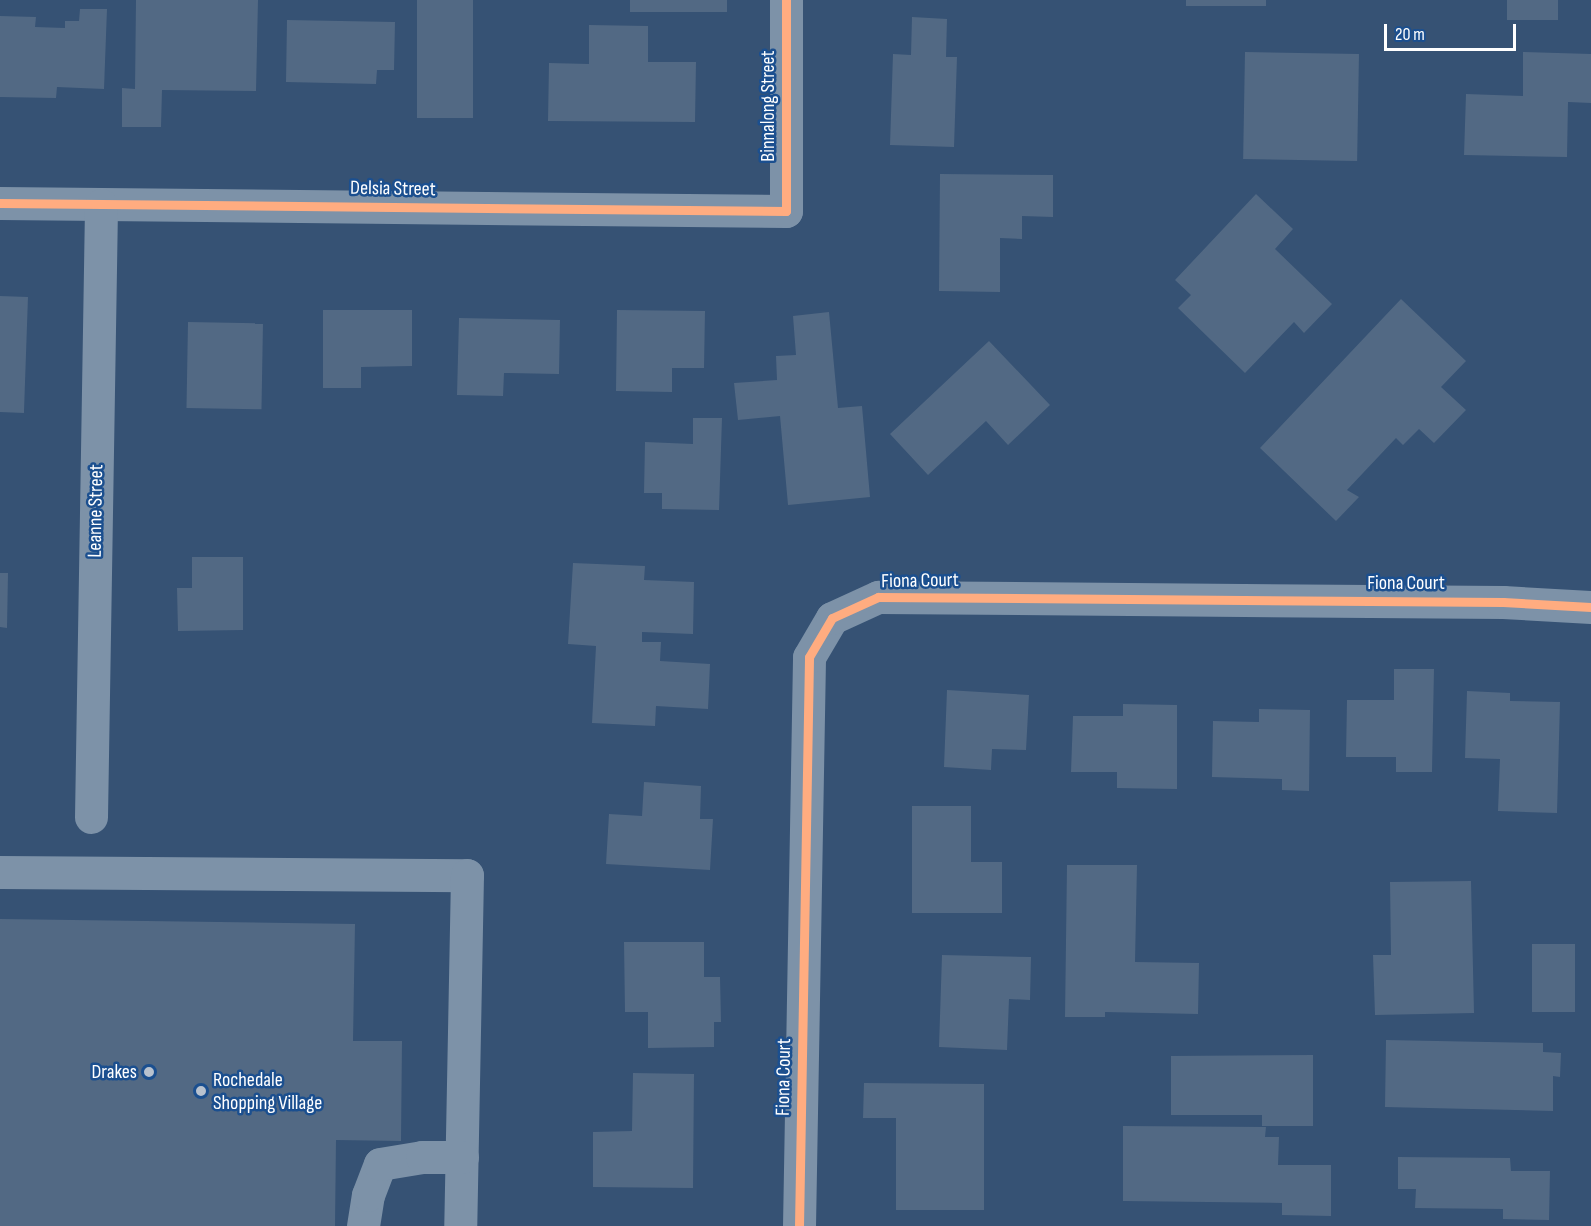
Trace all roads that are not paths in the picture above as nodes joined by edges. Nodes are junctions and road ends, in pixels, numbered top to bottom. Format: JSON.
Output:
{"nodes":[{"id":1,"x":786,"y":0,"type":"edge"},
{"id":2,"x":0,"y":203,"type":"edge"},
{"id":3,"x":101,"y":205,"type":"junction"},
{"id":4,"x":786,"y":211,"type":"joint"},
{"id":5,"x":1591,"y":607,"type":"edge"},
{"id":6,"x":91,"y":817,"type":"dead end"},
{"id":7,"x":0,"y":872,"type":"edge"},
{"id":8,"x":462,"y":1157,"type":"junction"},
{"id":9,"x":363,"y":1226,"type":"edge"},
{"id":10,"x":460,"y":1226,"type":"edge"},
{"id":11,"x":799,"y":1226,"type":"edge"}],
"edges":[{"from":1,"to":4,"type":"street","name":"Binnalong Street"},
{"from":2,"to":3,"type":"street","name":"Delsia Street"},
{"from":3,"to":4,"type":"street","name":"Delsia Street"},
{"from":3,"to":6,"type":"street","name":"Leanne Street"},
{"from":5,"to":11,"type":"street","name":"Fiona Court"},
{"from":7,"to":8,"type":"street"},
{"from":8,"to":9,"type":"street"},
{"from":8,"to":10,"type":"street"}]}
